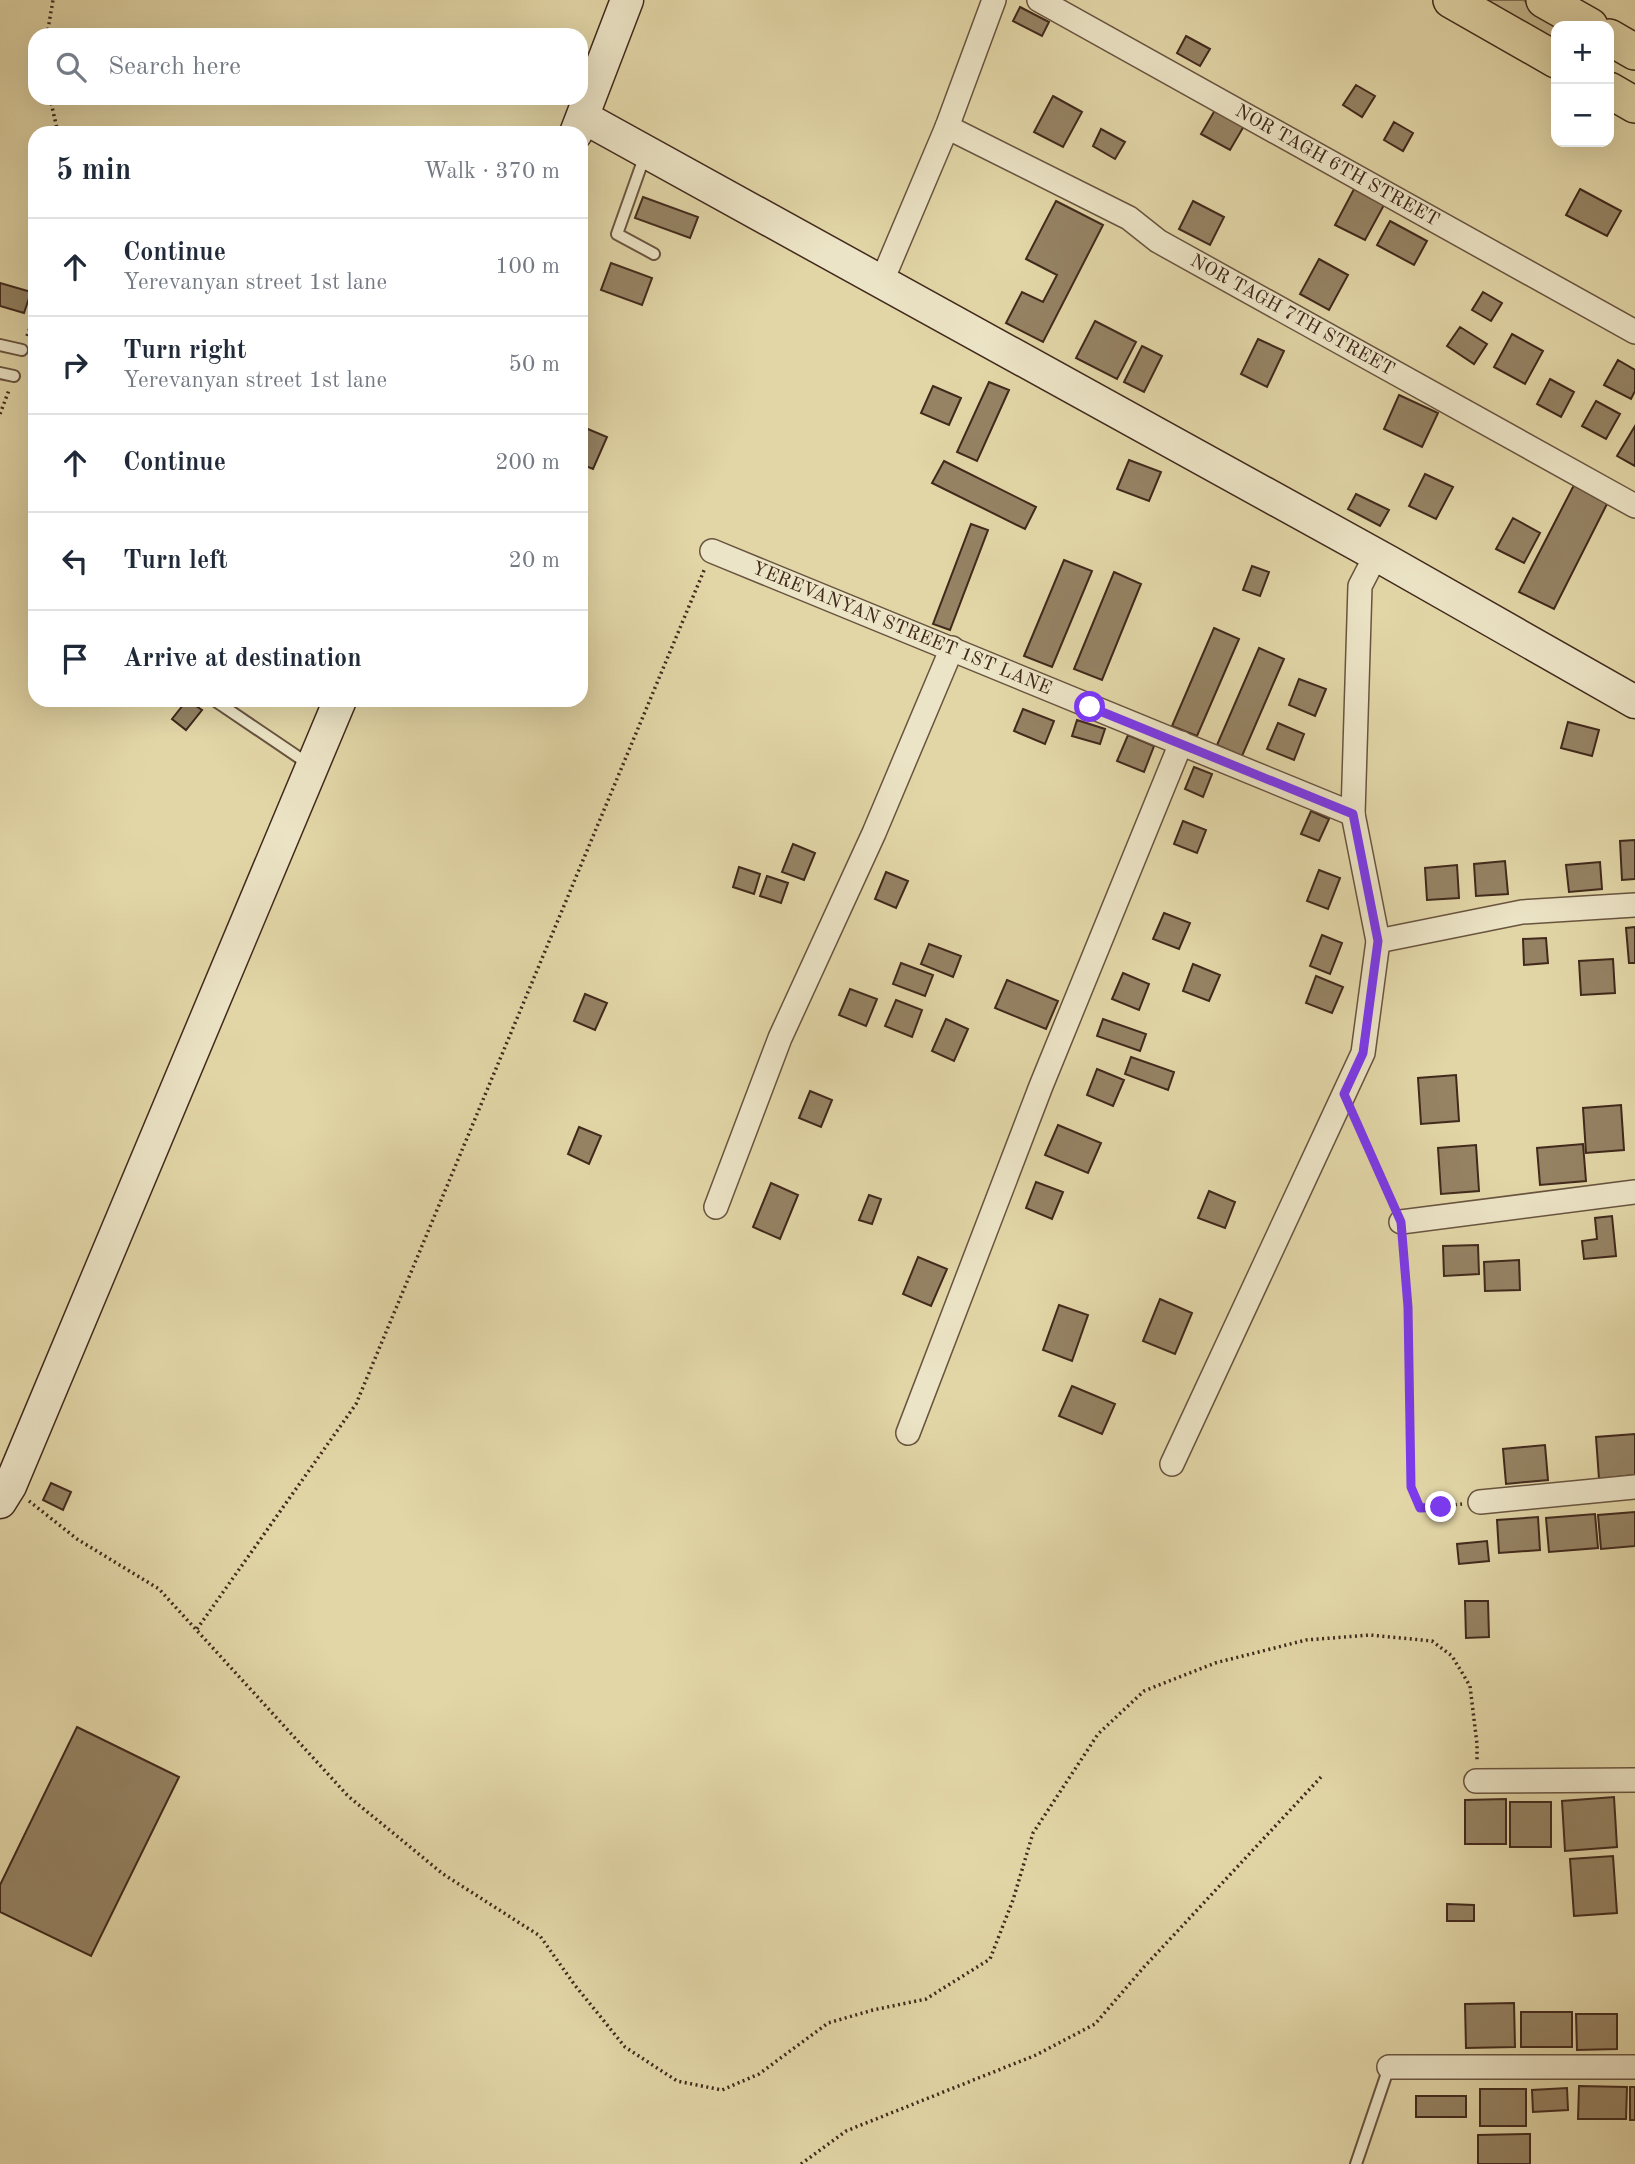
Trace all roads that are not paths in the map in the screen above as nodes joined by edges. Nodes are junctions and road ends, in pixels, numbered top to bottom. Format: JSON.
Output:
{"nodes":[{"id":1,"x":627,"y":0,"type":"edge"},
{"id":2,"x":995,"y":0,"type":"edge"},
{"id":3,"x":1039,"y":0,"type":"edge"},
{"id":4,"x":1451,"y":0,"type":"edge"},
{"id":5,"x":1544,"y":0,"type":"edge"},
{"id":6,"x":1581,"y":21,"type":"edge"},
{"id":7,"x":1614,"y":40,"type":"edge"},
{"id":8,"x":1635,"y":52,"type":"edge"},
{"id":9,"x":1551,"y":57,"type":"edge"},
{"id":10,"x":1614,"y":93,"type":"edge"},
{"id":11,"x":588,"y":102,"type":"edge"},
{"id":12,"x":1635,"y":104,"type":"edge"},
{"id":13,"x":587,"y":105,"type":"edge"},
{"id":14,"x":579,"y":125,"type":"edge"},
{"id":15,"x":947,"y":127,"type":"junction"},
{"id":16,"x":588,"y":129,"type":"edge"},
{"id":17,"x":646,"y":152,"type":"junction"},
{"id":18,"x":654,"y":254,"type":"dead end"},
{"id":19,"x":881,"y":283,"type":"junction"},
{"id":20,"x":1635,"y":332,"type":"edge"},
{"id":21,"x":0,"y":345,"type":"edge"},
{"id":22,"x":23,"y":350,"type":"dead end"},
{"id":23,"x":0,"y":373,"type":"edge"},
{"id":24,"x":14,"y":376,"type":"dead end"},
{"id":25,"x":1635,"y":506,"type":"edge"},
{"id":26,"x":712,"y":551,"type":"road end"},
{"id":27,"x":1376,"y":555,"type":"junction"},
{"id":28,"x":952,"y":648,"type":"junction"},
{"id":29,"x":1635,"y":702,"type":"edge"},
{"id":30,"x":224,"y":707,"type":"edge"},
{"id":31,"x":337,"y":707,"type":"edge"},
{"id":32,"x":1181,"y":743,"type":"junction"},
{"id":33,"x":312,"y":766,"type":"junction"},
{"id":34,"x":1353,"y":814,"type":"junction"},
{"id":35,"x":1635,"y":905,"type":"edge"},
{"id":36,"x":1378,"y":941,"type":"junction"},
{"id":37,"x":1635,"y":1192,"type":"edge"},
{"id":38,"x":716,"y":1207,"type":"dead end"},
{"id":39,"x":1401,"y":1222,"type":"road end"},
{"id":40,"x":908,"y":1433,"type":"dead end"},
{"id":41,"x":1172,"y":1464,"type":"dead end"},
{"id":42,"x":1635,"y":1487,"type":"edge"},
{"id":43,"x":5,"y":1494,"type":"edge"},
{"id":44,"x":1480,"y":1502,"type":"road end"},
{"id":45,"x":1635,"y":1780,"type":"edge"},
{"id":46,"x":1476,"y":1781,"type":"road end"},
{"id":47,"x":1388,"y":2067,"type":"joint"},
{"id":48,"x":1635,"y":2067,"type":"edge"},
{"id":49,"x":1356,"y":2164,"type":"edge"}],
"edges":[{"from":1,"to":11,"type":"main road"},
{"from":2,"to":15,"type":"street"},
{"from":3,"to":20,"type":"street","name":"NOR TAGH 6TH STREET"},
{"from":4,"to":9,"type":"main road"},
{"from":5,"to":6,"type":"main road"},
{"from":7,"to":8,"type":"main road"},
{"from":10,"to":12,"type":"main road"},
{"from":13,"to":14,"type":"main road"},
{"from":15,"to":19,"type":"street"},
{"from":15,"to":25,"type":"street","name":"NOR TAGH 7TH STREET"},
{"from":16,"to":17,"type":"main road"},
{"from":17,"to":18,"type":"lane"},
{"from":17,"to":19,"type":"main road"},
{"from":19,"to":27,"type":"main road"},
{"from":21,"to":22,"type":"lane"},
{"from":23,"to":24,"type":"lane"},
{"from":26,"to":28,"type":"street","name":"YEREVANYAN STREET 1ST LANE"},
{"from":27,"to":29,"type":"main road"},
{"from":27,"to":34,"type":"street"},
{"from":28,"to":32,"type":"street","name":"YEREVANYAN STREET 1ST LANE"},
{"from":28,"to":38,"type":"street"},
{"from":30,"to":33,"type":"lane"},
{"from":31,"to":33,"type":"main road"},
{"from":32,"to":34,"type":"street","name":"YEREVANYAN STREET 1ST LANE"},
{"from":32,"to":40,"type":"street"},
{"from":33,"to":43,"type":"main road"},
{"from":34,"to":36,"type":"street"},
{"from":35,"to":36,"type":"street"},
{"from":36,"to":41,"type":"street"},
{"from":37,"to":39,"type":"street"},
{"from":42,"to":44,"type":"street"},
{"from":45,"to":46,"type":"street"},
{"from":47,"to":48,"type":"street"},
{"from":47,"to":49,"type":"lane"}]}
